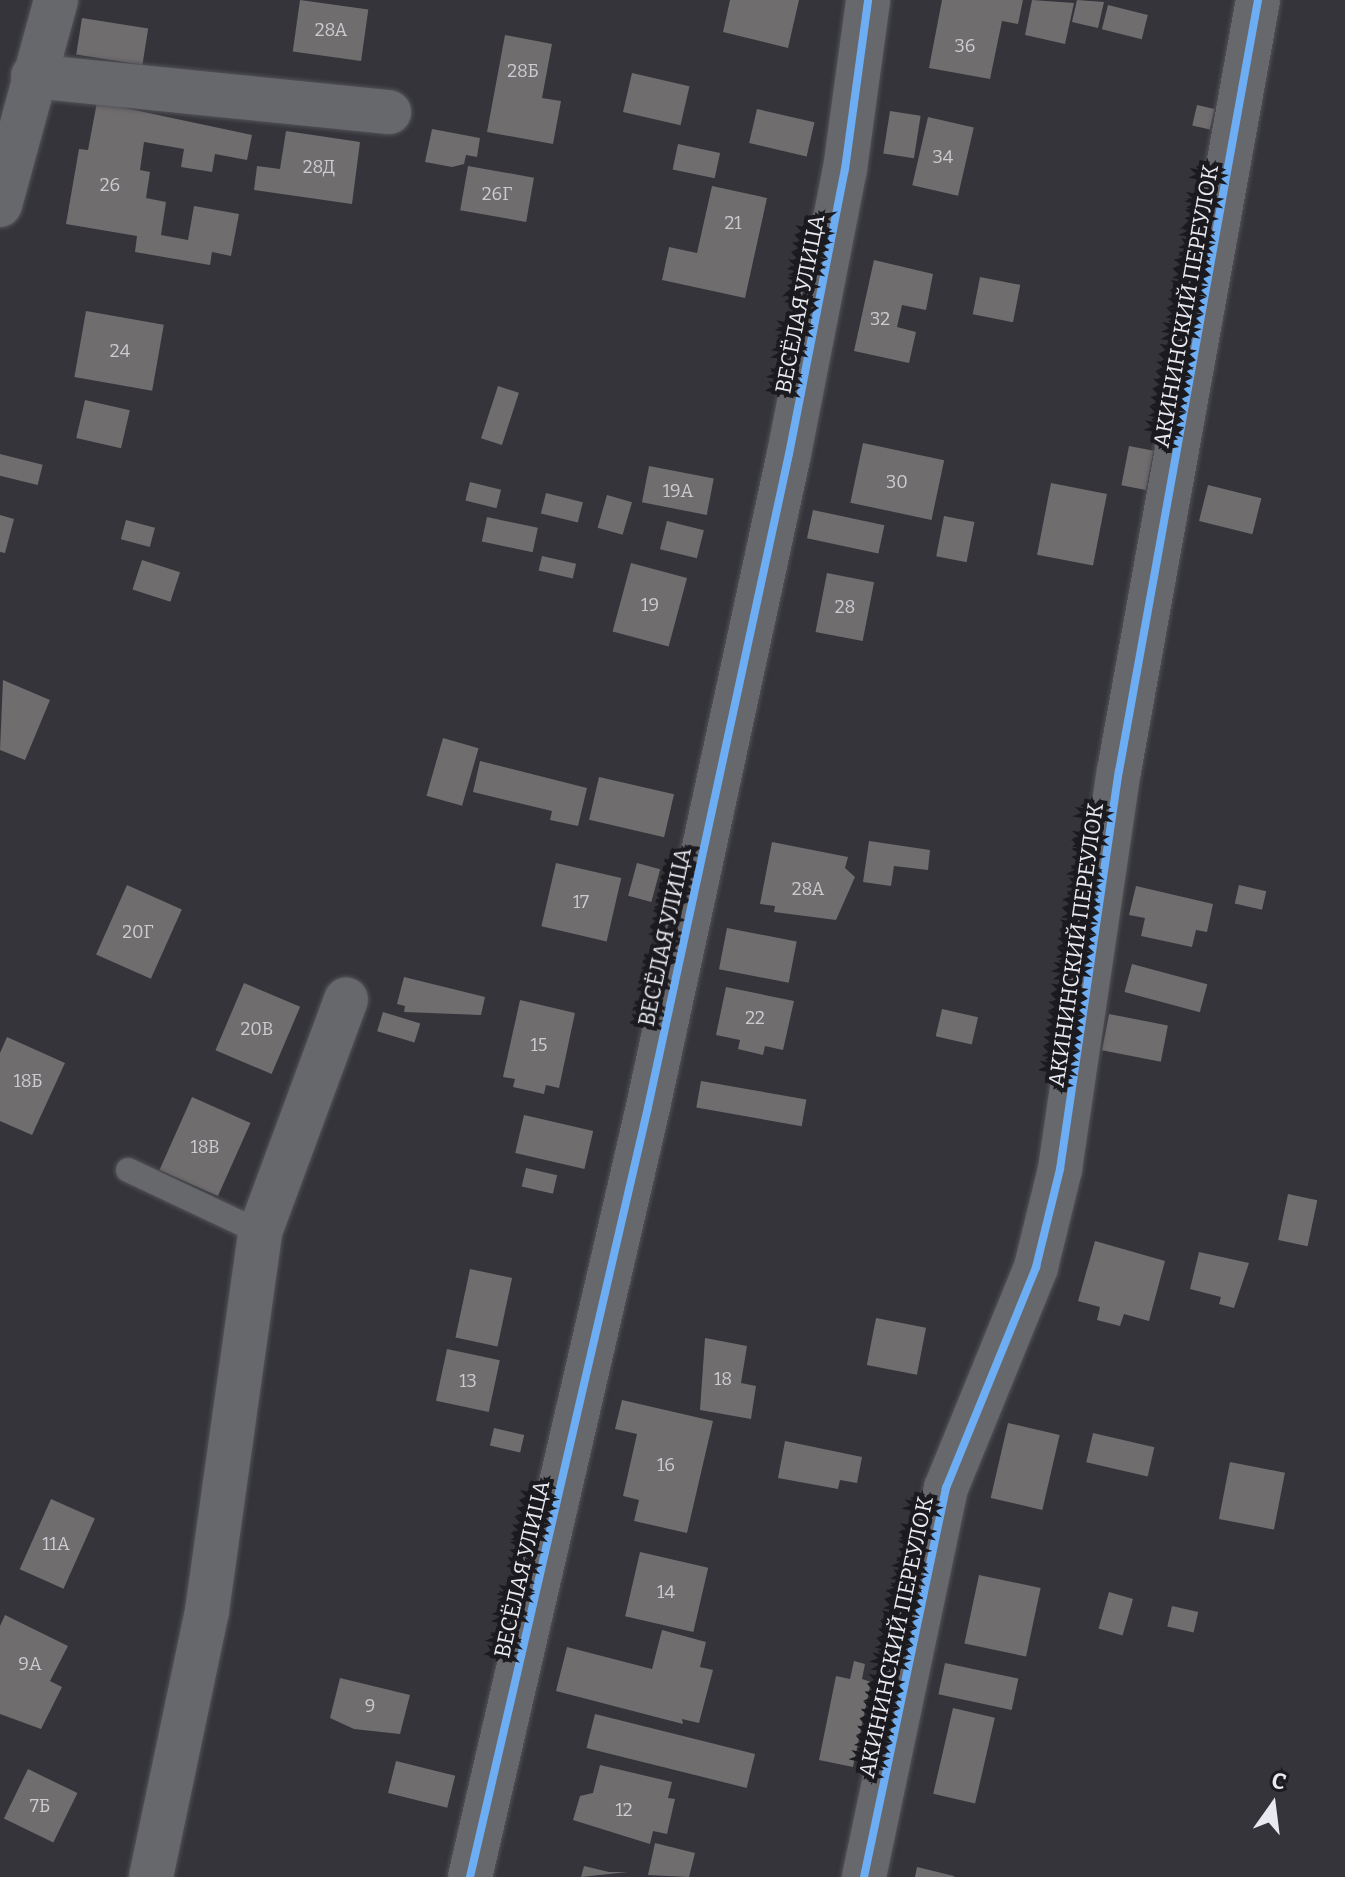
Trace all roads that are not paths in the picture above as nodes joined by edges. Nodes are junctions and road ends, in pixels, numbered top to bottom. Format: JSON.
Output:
{"nodes":[{"id":1,"x":56,"y":0,"type":"edge"},
{"id":2,"x":868,"y":0,"type":"edge"},
{"id":3,"x":1258,"y":0,"type":"edge"},
{"id":4,"x":33,"y":76,"type":"junction"},
{"id":5,"x":389,"y":112,"type":"dead end"},
{"id":6,"x":0,"y":205,"type":"edge"},
{"id":7,"x":346,"y":999,"type":"dead end"},
{"id":8,"x":128,"y":1170,"type":"dead end"},
{"id":9,"x":260,"y":1232,"type":"junction"},
{"id":10,"x":151,"y":1877,"type":"edge"},
{"id":11,"x":470,"y":1877,"type":"edge"},
{"id":12,"x":864,"y":1877,"type":"edge"}],
"edges":[{"from":1,"to":4,"type":"street"},
{"from":2,"to":11,"type":"street","name":"ВЕСЁЛАЯ УЛИЦА"},
{"from":3,"to":12,"type":"street","name":"АКИНИНСКИЙ ПЕРЕУЛОК"},
{"from":4,"to":5,"type":"street"},
{"from":4,"to":6,"type":"street"},
{"from":7,"to":9,"type":"street"},
{"from":8,"to":9,"type":"lane"},
{"from":9,"to":10,"type":"street"}]}
